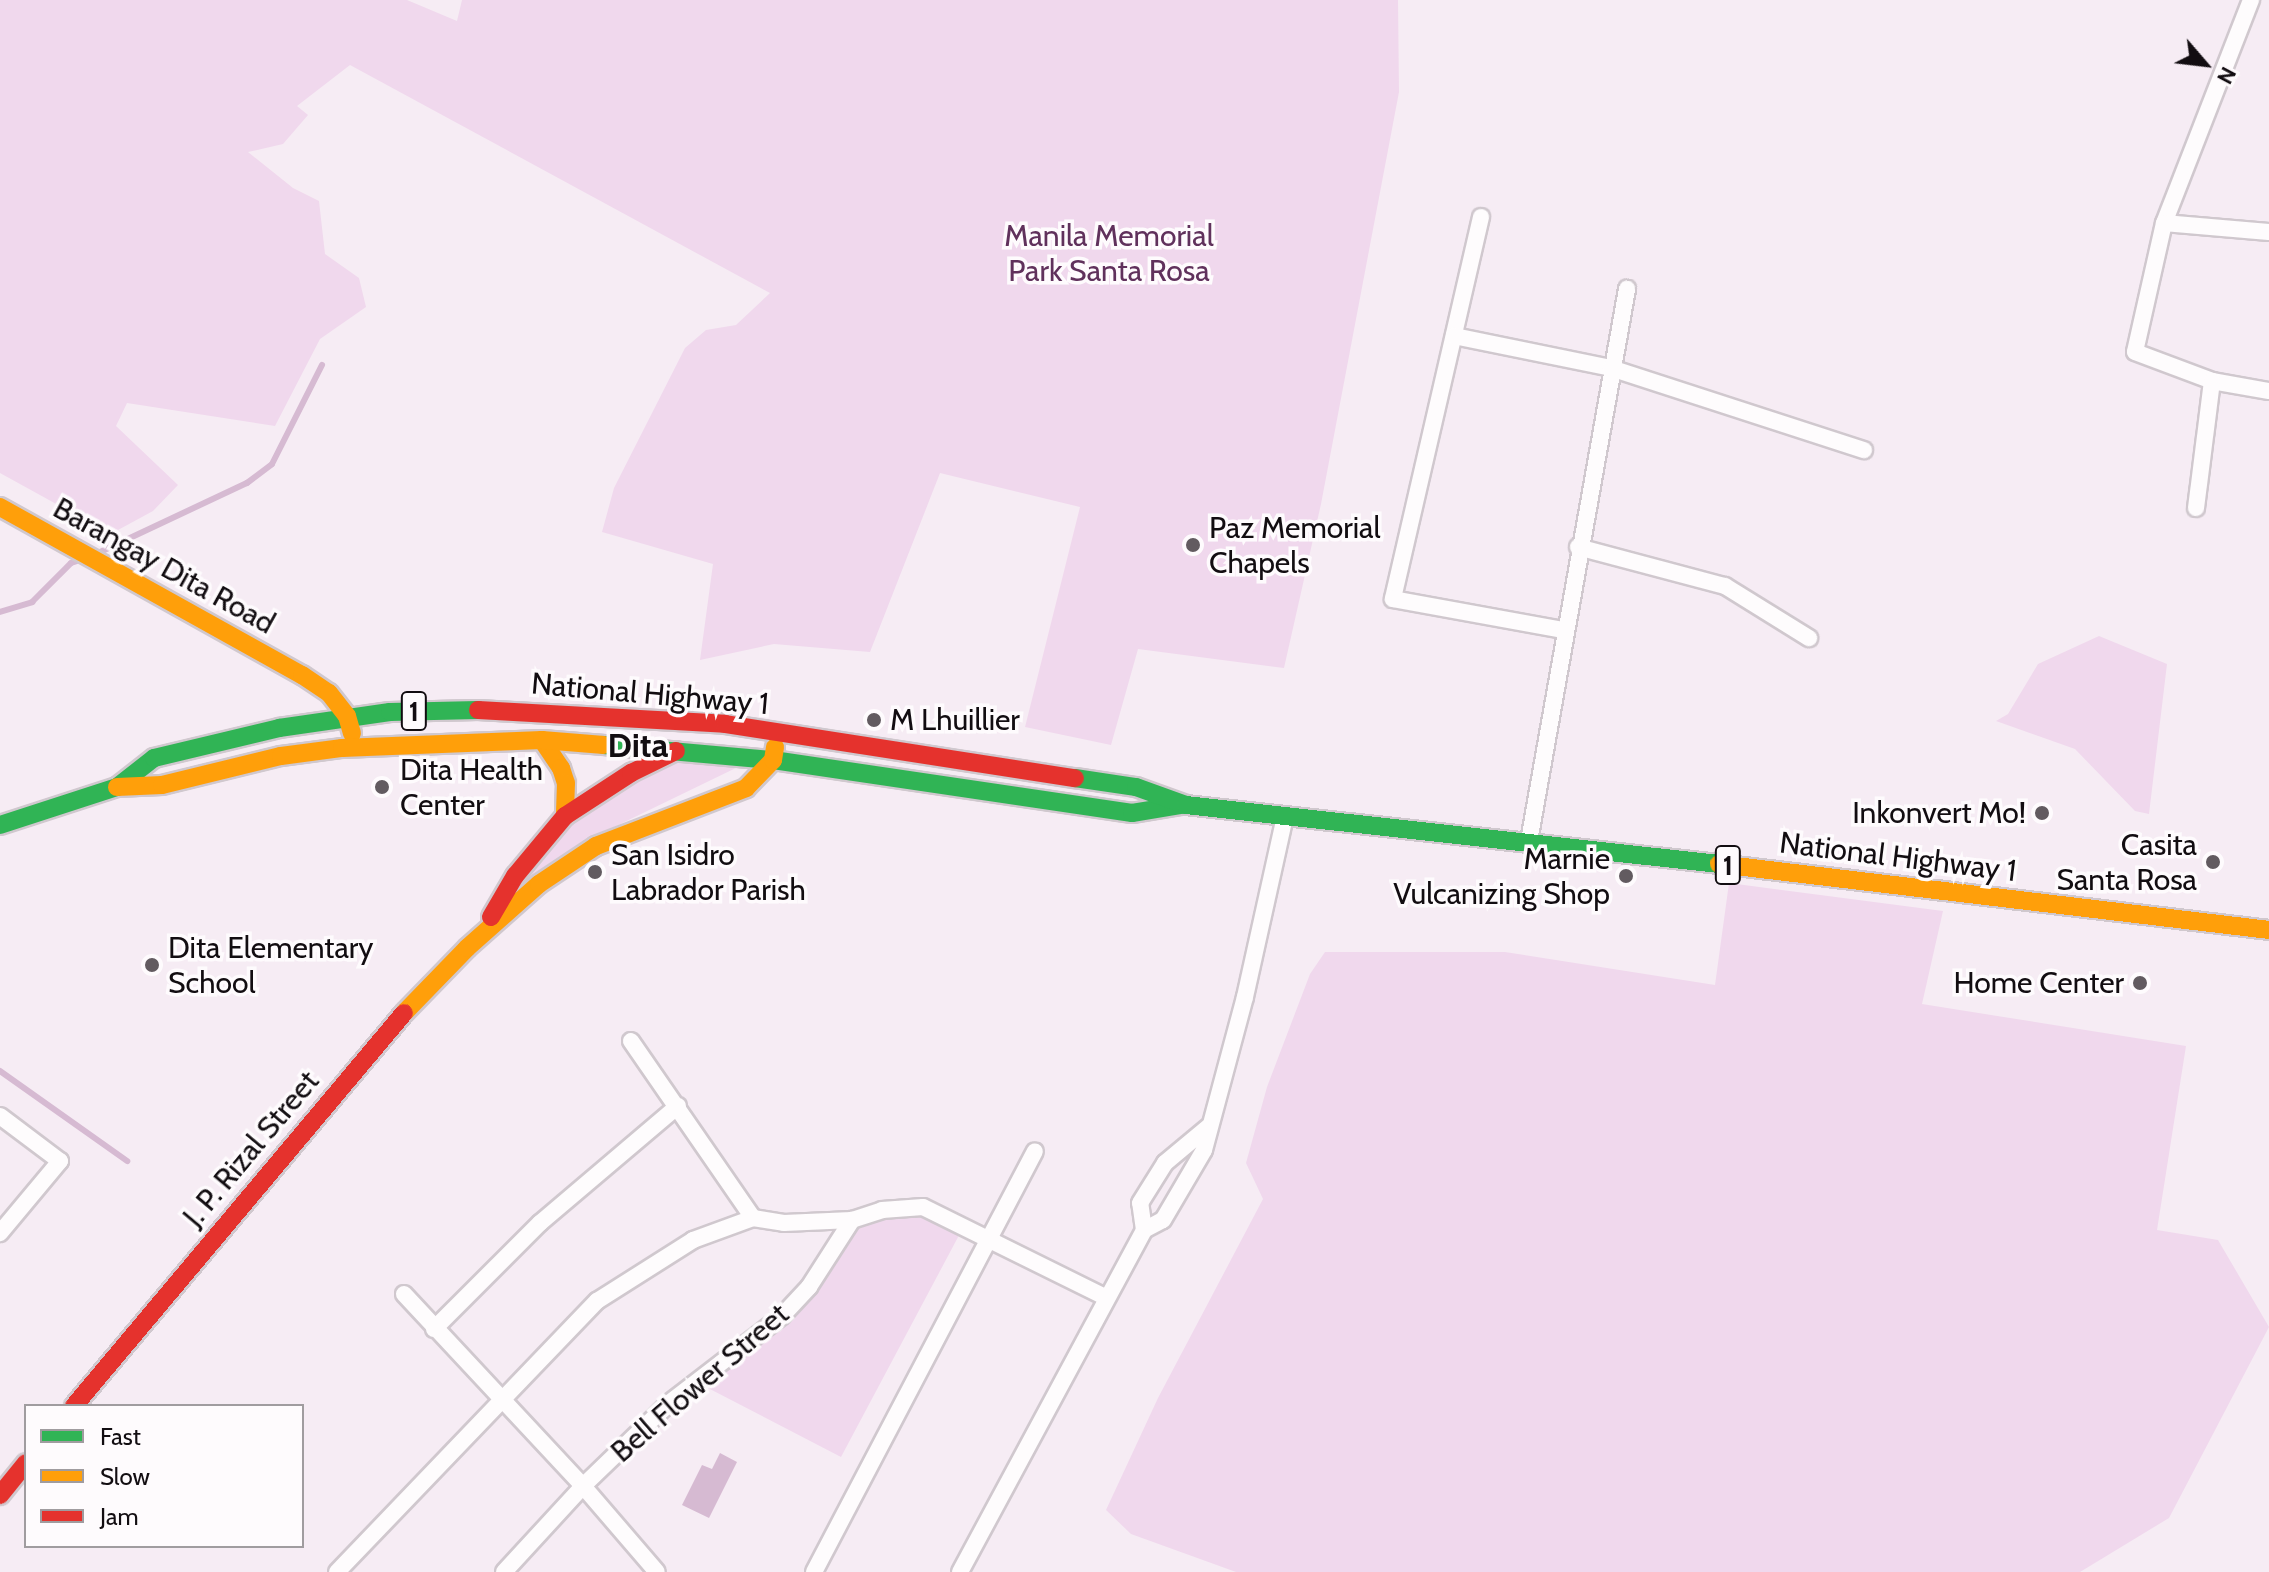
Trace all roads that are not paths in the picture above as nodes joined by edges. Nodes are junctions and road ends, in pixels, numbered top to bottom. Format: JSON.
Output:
{"nodes":[{"id":1,"x":2251,"y":0,"type":"edge"},
{"id":2,"x":1481,"y":217,"type":"dead end"},
{"id":3,"x":2164,"y":223,"type":"junction"},
{"id":4,"x":2269,"y":232,"type":"edge"},
{"id":5,"x":1627,"y":289,"type":"dead end"},
{"id":6,"x":1454,"y":336,"type":"junction"},
{"id":7,"x":1611,"y":368,"type":"junction"},
{"id":8,"x":2212,"y":381,"type":"junction"},
{"id":9,"x":2269,"y":391,"type":"edge"},
{"id":10,"x":1864,"y":450,"type":"dead end"},
{"id":11,"x":0,"y":507,"type":"edge"},
{"id":12,"x":2196,"y":508,"type":"dead end"},
{"id":13,"x":1578,"y":547,"type":"junction"},
{"id":14,"x":1564,"y":630,"type":"junction"},
{"id":15,"x":1809,"y":638,"type":"dead end"},
{"id":16,"x":302,"y":675,"type":"junction"},
{"id":17,"x":347,"y":716,"type":"junction"},
{"id":18,"x":725,"y":724,"type":"junction"},
{"id":19,"x":279,"y":728,"type":"junction"},
{"id":20,"x":778,"y":732,"type":"junction"},
{"id":21,"x":542,"y":740,"type":"junction"},
{"id":22,"x":353,"y":747,"type":"junction"},
{"id":23,"x":680,"y":750,"type":"junction"},
{"id":24,"x":773,"y":760,"type":"junction"},
{"id":25,"x":117,"y":787,"type":"junction"},
{"id":26,"x":1186,"y":805,"type":"junction"},
{"id":27,"x":565,"y":816,"type":"junction"},
{"id":28,"x":1285,"y":816,"type":"junction"},
{"id":29,"x":0,"y":825,"type":"edge"},
{"id":30,"x":1529,"y":841,"type":"junction"},
{"id":31,"x":2269,"y":930,"type":"edge"},
{"id":32,"x":480,"y":937,"type":"junction"},
{"id":33,"x":631,"y":1041,"type":"dead end"},
{"id":34,"x":678,"y":1106,"type":"junction"},
{"id":35,"x":0,"y":1116,"type":"edge"},
{"id":36,"x":1208,"y":1127,"type":"junction"},
{"id":37,"x":1035,"y":1151,"type":"dead end"},
{"id":38,"x":6,"y":1214,"type":"edge"},
{"id":39,"x":753,"y":1218,"type":"junction"},
{"id":40,"x":852,"y":1220,"type":"junction"},
{"id":41,"x":1144,"y":1230,"type":"junction"},
{"id":42,"x":0,"y":1233,"type":"edge"},
{"id":43,"x":990,"y":1238,"type":"junction"},
{"id":44,"x":404,"y":1294,"type":"dead end"},
{"id":45,"x":1107,"y":1298,"type":"junction"},
{"id":46,"x":434,"y":1329,"type":"junction"},
{"id":47,"x":501,"y":1398,"type":"junction"},
{"id":48,"x":76,"y":1404,"type":"edge"},
{"id":49,"x":24,"y":1465,"type":"edge"},
{"id":50,"x":583,"y":1486,"type":"junction"},
{"id":51,"x":0,"y":1495,"type":"edge"},
{"id":52,"x":337,"y":1572,"type":"edge"},
{"id":53,"x":504,"y":1572,"type":"edge"},
{"id":54,"x":657,"y":1572,"type":"edge"},
{"id":55,"x":814,"y":1572,"type":"edge"},
{"id":56,"x":960,"y":1572,"type":"edge"}],
"edges":[{"from":1,"to":3,"type":"street"},
{"from":2,"to":6,"type":"street"},
{"from":3,"to":4,"type":"street"},
{"from":3,"to":8,"type":"street"},
{"from":5,"to":7,"type":"street"},
{"from":6,"to":7,"type":"street"},
{"from":6,"to":14,"type":"street"},
{"from":7,"to":10,"type":"street"},
{"from":7,"to":13,"type":"street"},
{"from":8,"to":9,"type":"street"},
{"from":8,"to":12,"type":"street"},
{"from":11,"to":16,"type":"main road","name":"Barangay Dita Road"},
{"from":13,"to":14,"type":"street"},
{"from":13,"to":15,"type":"street"},
{"from":14,"to":30,"type":"street"},
{"from":16,"to":17,"type":"main road","name":"Barangay Dita Road"},
{"from":16,"to":19,"type":"main road"},
{"from":17,"to":18,"type":"main road","name":"National Highway 1","number":"1"},
{"from":17,"to":19,"type":"main road","name":"National Highway 1","number":"1"},
{"from":17,"to":22,"type":"main road"},
{"from":18,"to":20,"type":"main road","name":"National Highway 1","number":"1"},
{"from":18,"to":23,"type":"main road","name":"J. P. Rizal Street"},
{"from":19,"to":25,"type":"main road","name":"National Highway 1","number":"1"},
{"from":20,"to":24,"type":"main road"},
{"from":20,"to":26,"type":"main road","name":"National Highway 1","number":"1"},
{"from":21,"to":22,"type":"main road","name":"National Highway 1","number":"1"},
{"from":21,"to":23,"type":"main road","name":"National Highway 1","number":"1"},
{"from":21,"to":27,"type":"main road"},
{"from":22,"to":25,"type":"main road","name":"National Highway 1","number":"1"},
{"from":23,"to":24,"type":"main road","name":"National Highway 1","number":"1"},
{"from":23,"to":27,"type":"main road","name":"J. P. Rizal Street"},
{"from":24,"to":26,"type":"main road","name":"National Highway 1","number":"1"},
{"from":24,"to":32,"type":"main road","name":"J. P. Rizal Street"},
{"from":25,"to":29,"type":"main road","name":"National Highway 1","number":"1"},
{"from":26,"to":28,"type":"main road","name":"National Highway 1","number":"1"},
{"from":27,"to":32,"type":"main road","name":"J. P. Rizal Street"},
{"from":28,"to":30,"type":"main road","name":"National Highway 1","number":"1"},
{"from":28,"to":36,"type":"street"},
{"from":30,"to":31,"type":"main road","name":"National Highway 1","number":"1"},
{"from":32,"to":48,"type":"main road","name":"J. P. Rizal Street"},
{"from":33,"to":34,"type":"street"},
{"from":34,"to":39,"type":"street"},
{"from":34,"to":46,"type":"street"},
{"from":35,"to":38,"type":"street"},
{"from":36,"to":41,"type":"street"},
{"from":36,"to":41,"type":"street"},
{"from":37,"to":43,"type":"street"},
{"from":38,"to":42,"type":"street"},
{"from":39,"to":40,"type":"street"},
{"from":39,"to":47,"type":"street"},
{"from":40,"to":43,"type":"street"},
{"from":40,"to":50,"type":"street","name":"Bell Flower Street"},
{"from":41,"to":45,"type":"street"},
{"from":43,"to":45,"type":"street"},
{"from":43,"to":55,"type":"street"},
{"from":44,"to":46,"type":"street"},
{"from":45,"to":56,"type":"street"},
{"from":46,"to":47,"type":"street"},
{"from":47,"to":50,"type":"street"},
{"from":47,"to":52,"type":"street"},
{"from":49,"to":51,"type":"main road"},
{"from":50,"to":53,"type":"street","name":"Bell Flower Street"},
{"from":50,"to":54,"type":"street"}]}
